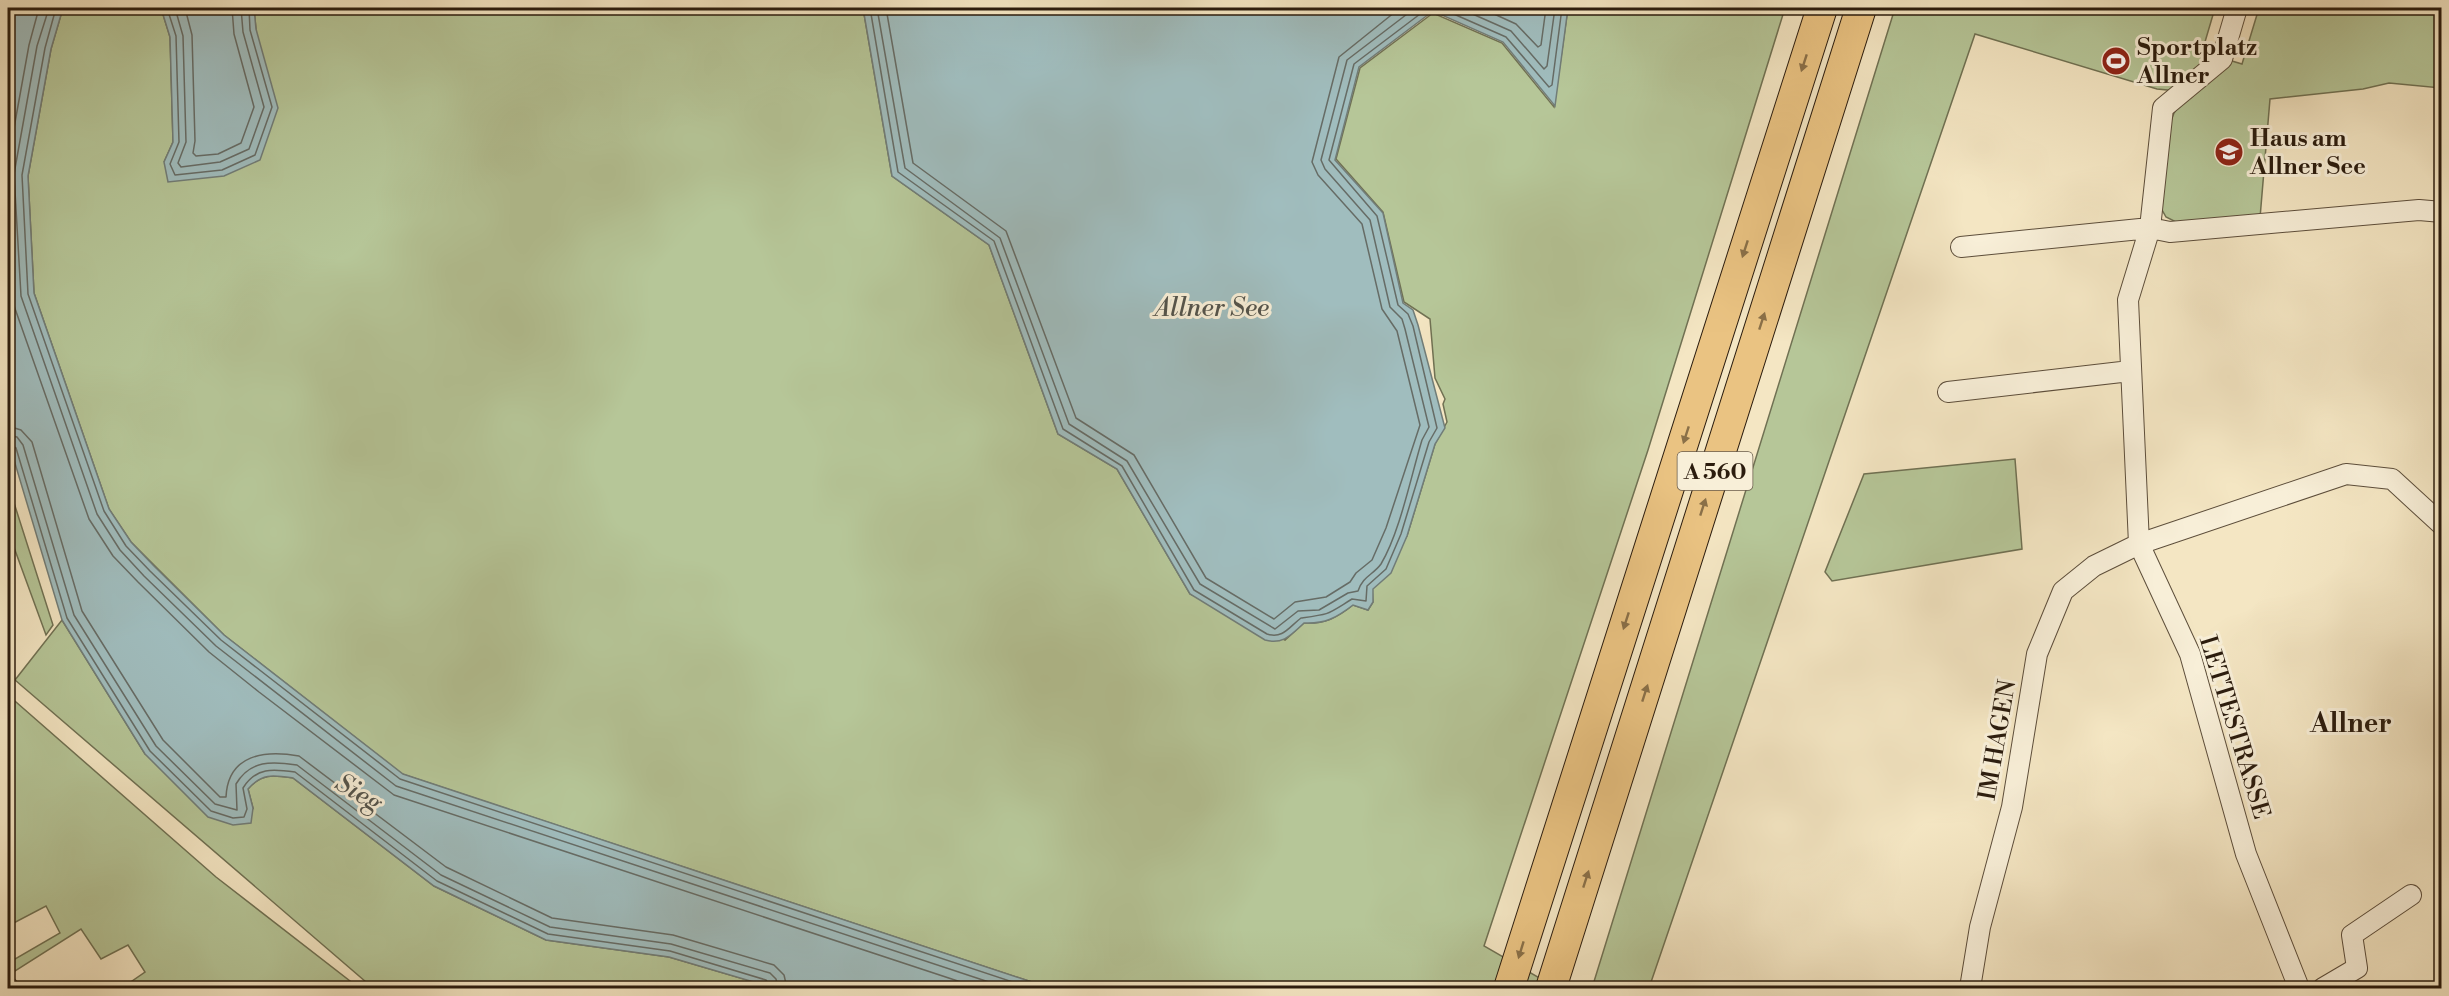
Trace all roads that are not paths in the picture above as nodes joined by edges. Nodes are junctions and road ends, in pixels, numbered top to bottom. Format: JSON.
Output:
{"nodes":[{"id":1,"x":1822,"y":8,"type":"edge"},
{"id":2,"x":1861,"y":8,"type":"edge"},
{"id":3,"x":2237,"y":8,"type":"edge"},
{"id":4,"x":2442,"y":212,"type":"edge"},
{"id":5,"x":2150,"y":228,"type":"junction"},
{"id":6,"x":1961,"y":247,"type":"dead end"},
{"id":7,"x":2130,"y":371,"type":"junction"},
{"id":8,"x":1948,"y":392,"type":"dead end"},
{"id":9,"x":2442,"y":525,"type":"edge"},
{"id":10,"x":2139,"y":544,"type":"junction"},
{"id":11,"x":2411,"y":895,"type":"dead end"},
{"id":12,"x":1509,"y":988,"type":"edge"},
{"id":13,"x":1551,"y":988,"type":"edge"},
{"id":14,"x":1970,"y":988,"type":"edge"},
{"id":15,"x":2299,"y":988,"type":"edge"},
{"id":16,"x":2323,"y":988,"type":"edge"}],
"edges":[{"from":1,"to":12,"type":"highway","number":"A 560","one_way":true},
{"from":13,"to":2,"type":"highway","number":"A 560","one_way":true},
{"from":3,"to":5,"type":"street","name":"LETTESTRASSE"},
{"from":4,"to":5,"type":"street"},
{"from":5,"to":6,"type":"street"},
{"from":5,"to":7,"type":"street","name":"LETTESTRASSE"},
{"from":7,"to":8,"type":"street"},
{"from":7,"to":10,"type":"street","name":"LETTESTRASSE"},
{"from":9,"to":10,"type":"street","name":"IM HAGEN"},
{"from":10,"to":14,"type":"street","name":"IM HAGEN"},
{"from":10,"to":15,"type":"street","name":"LETTESTRASSE"},
{"from":11,"to":16,"type":"street"}]}
